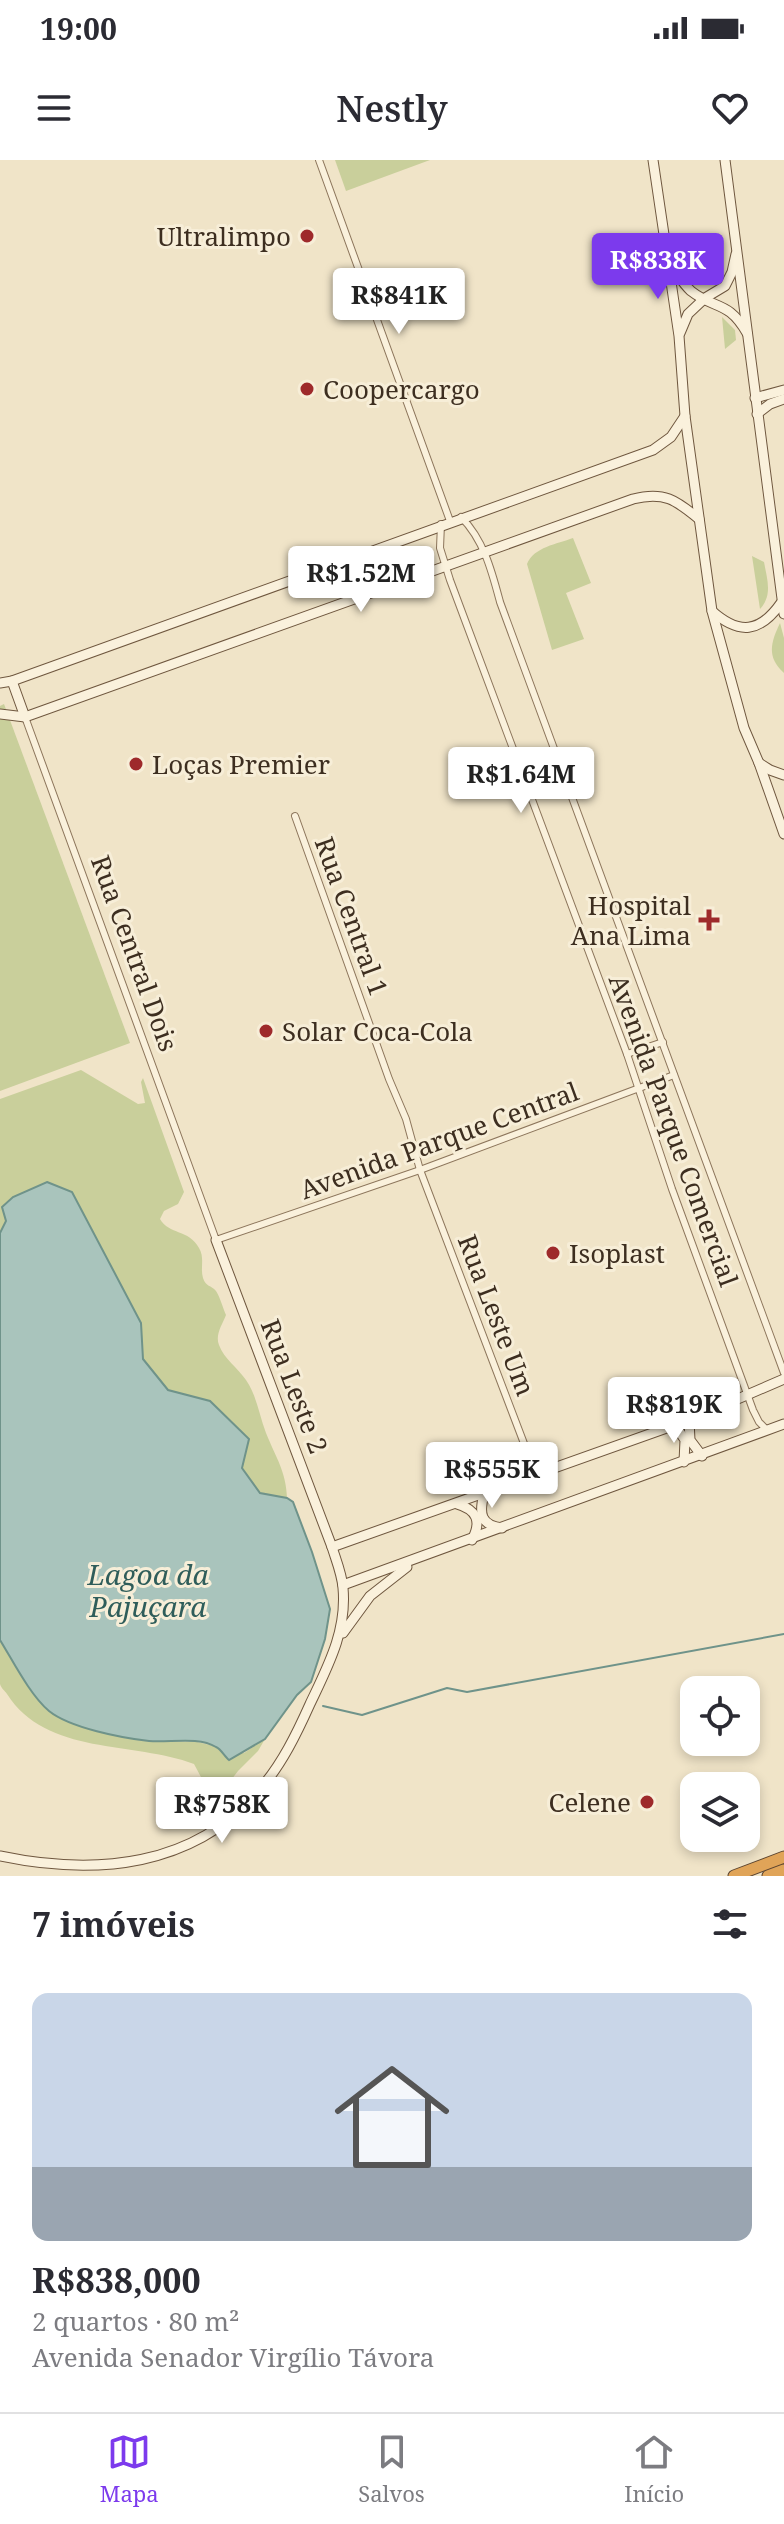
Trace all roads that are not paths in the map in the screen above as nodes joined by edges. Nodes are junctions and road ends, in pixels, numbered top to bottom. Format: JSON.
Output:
{"nodes":[{"id":1,"x":319,"y":160,"type":"edge"},
{"id":2,"x":653,"y":160,"type":"edge"},
{"id":3,"x":725,"y":160,"type":"edge"},
{"id":4,"x":738,"y":247,"type":"junction"},
{"id":5,"x":669,"y":262,"type":"junction"},
{"id":6,"x":705,"y":298,"type":"junction"},
{"id":7,"x":679,"y":336,"type":"junction"},
{"id":8,"x":749,"y":336,"type":"junction"},
{"id":9,"x":784,"y":390,"type":"edge"},
{"id":10,"x":755,"y":398,"type":"junction"},
{"id":11,"x":784,"y":399,"type":"edge"},
{"id":12,"x":757,"y":414,"type":"junction"},
{"id":13,"x":685,"y":416,"type":"junction"},
{"id":14,"x":461,"y":517,"type":"junction"},
{"id":15,"x":699,"y":519,"type":"junction"},
{"id":16,"x":446,"y":523,"type":"junction"},
{"id":17,"x":484,"y":552,"type":"junction"},
{"id":18,"x":445,"y":566,"type":"junction"},
{"id":19,"x":781,"y":603,"type":"junction"},
{"id":20,"x":712,"y":611,"type":"junction"},
{"id":21,"x":784,"y":614,"type":"edge"},
{"id":22,"x":12,"y":681,"type":"junction"},
{"id":23,"x":0,"y":683,"type":"edge"},
{"id":24,"x":0,"y":714,"type":"edge"},
{"id":25,"x":25,"y":717,"type":"junction"},
{"id":26,"x":759,"y":763,"type":"junction"},
{"id":27,"x":784,"y":775,"type":"edge"},
{"id":28,"x":295,"y":816,"type":"dead end"},
{"id":29,"x":782,"y":820,"type":"edge"},
{"id":30,"x":784,"y":834,"type":"edge"},
{"id":31,"x":663,"y":1042,"type":"junction"},
{"id":32,"x":627,"y":1054,"type":"junction"},
{"id":33,"x":674,"y":1075,"type":"junction"},
{"id":34,"x":639,"y":1088,"type":"junction"},
{"id":35,"x":420,"y":1170,"type":"junction"},
{"id":36,"x":216,"y":1240,"type":"junction"},
{"id":37,"x":784,"y":1376,"type":"edge"},
{"id":38,"x":747,"y":1393,"type":"junction"},
{"id":39,"x":689,"y":1420,"type":"junction"},
{"id":40,"x":784,"y":1424,"type":"edge"},
{"id":41,"x":675,"y":1425,"type":"junction"},
{"id":42,"x":767,"y":1430,"type":"junction"},
{"id":43,"x":702,"y":1456,"type":"junction"},
{"id":44,"x":684,"y":1462,"type":"junction"},
{"id":45,"x":536,"y":1475,"type":"junction"},
{"id":46,"x":484,"y":1494,"type":"junction"},
{"id":47,"x":456,"y":1504,"type":"junction"},
{"id":48,"x":503,"y":1529,"type":"junction"},
{"id":49,"x":472,"y":1540,"type":"junction"},
{"id":50,"x":332,"y":1547,"type":"junction"},
{"id":51,"x":417,"y":1560,"type":"junction"},
{"id":52,"x":343,"y":1585,"type":"junction"},
{"id":53,"x":338,"y":1643,"type":"junction"},
{"id":54,"x":0,"y":1856,"type":"edge"},
{"id":55,"x":784,"y":1857,"type":"edge"},
{"id":56,"x":784,"y":1870,"type":"edge"},
{"id":57,"x":734,"y":1876,"type":"edge"},
{"id":58,"x":768,"y":1876,"type":"edge"}],
"edges":[{"from":1,"to":16,"type":"street","name":"Avenida Parque Comercial"},
{"from":2,"to":5,"type":"street"},
{"from":3,"to":4,"type":"street"},
{"from":4,"to":6,"type":"street"},
{"from":4,"to":8,"type":"street"},
{"from":5,"to":6,"type":"street"},
{"from":5,"to":7,"type":"street"},
{"from":6,"to":7,"type":"street"},
{"from":6,"to":8,"type":"street"},
{"from":7,"to":13,"type":"street"},
{"from":8,"to":10,"type":"street"},
{"from":9,"to":10,"type":"street"},
{"from":10,"to":12,"type":"street"},
{"from":11,"to":12,"type":"street"},
{"from":12,"to":19,"type":"street"},
{"from":13,"to":14,"type":"street"},
{"from":13,"to":15,"type":"street"},
{"from":14,"to":16,"type":"street"},
{"from":14,"to":17,"type":"street","name":"Avenida Parque Comercial"},
{"from":15,"to":17,"type":"street"},
{"from":15,"to":20,"type":"street"},
{"from":16,"to":18,"type":"street","name":"Avenida Parque Comercial"},
{"from":16,"to":22,"type":"street"},
{"from":17,"to":18,"type":"street"},
{"from":17,"to":31,"type":"street","name":"Avenida Parque Comercial"},
{"from":18,"to":25,"type":"street"},
{"from":18,"to":32,"type":"street","name":"Avenida Parque Comercial"},
{"from":19,"to":20,"type":"street"},
{"from":19,"to":21,"type":"street"},
{"from":20,"to":26,"type":"street"},
{"from":22,"to":23,"type":"street"},
{"from":22,"to":25,"type":"street","name":"Rua Central Dois"},
{"from":24,"to":25,"type":"street"},
{"from":25,"to":36,"type":"street","name":"Rua Central Dois"},
{"from":26,"to":27,"type":"street"},
{"from":26,"to":29,"type":"street"},
{"from":28,"to":35,"type":"street","name":"Rua Central 1"},
{"from":29,"to":30,"type":"street"},
{"from":31,"to":32,"type":"street"},
{"from":31,"to":33,"type":"street","name":"Avenida Parque Comercial"},
{"from":32,"to":34,"type":"street","name":"Avenida Parque Comercial"},
{"from":33,"to":34,"type":"street","name":"Avenida Parque Central"},
{"from":33,"to":37,"type":"street","name":"Avenida Parque Comercial"},
{"from":34,"to":35,"type":"street","name":"Avenida Parque Central"},
{"from":34,"to":38,"type":"street","name":"Avenida Parque Comercial"},
{"from":35,"to":36,"type":"street","name":"Avenida Parque Central"},
{"from":35,"to":45,"type":"street","name":"Rua Leste Um"},
{"from":36,"to":50,"type":"street","name":"Rua Leste 2"},
{"from":37,"to":38,"type":"street"},
{"from":38,"to":39,"type":"street"},
{"from":38,"to":42,"type":"street","name":"Avenida Parque Comercial"},
{"from":39,"to":41,"type":"street"},
{"from":39,"to":43,"type":"street"},
{"from":40,"to":42,"type":"street"},
{"from":41,"to":44,"type":"street"},
{"from":41,"to":45,"type":"street"},
{"from":42,"to":43,"type":"street"},
{"from":43,"to":44,"type":"street"},
{"from":44,"to":48,"type":"street"},
{"from":45,"to":46,"type":"street"},
{"from":46,"to":47,"type":"street"},
{"from":46,"to":48,"type":"street"},
{"from":47,"to":49,"type":"street"},
{"from":47,"to":50,"type":"street"},
{"from":48,"to":49,"type":"street"},
{"from":49,"to":51,"type":"street"},
{"from":50,"to":52,"type":"street","name":"Rua Leste 2"},
{"from":51,"to":52,"type":"street"},
{"from":51,"to":53,"type":"street"},
{"from":52,"to":53,"type":"street","name":"Rua Leste 2"},
{"from":53,"to":54,"type":"street"},
{"from":55,"to":57,"type":"highway"},
{"from":56,"to":58,"type":"highway"}]}
